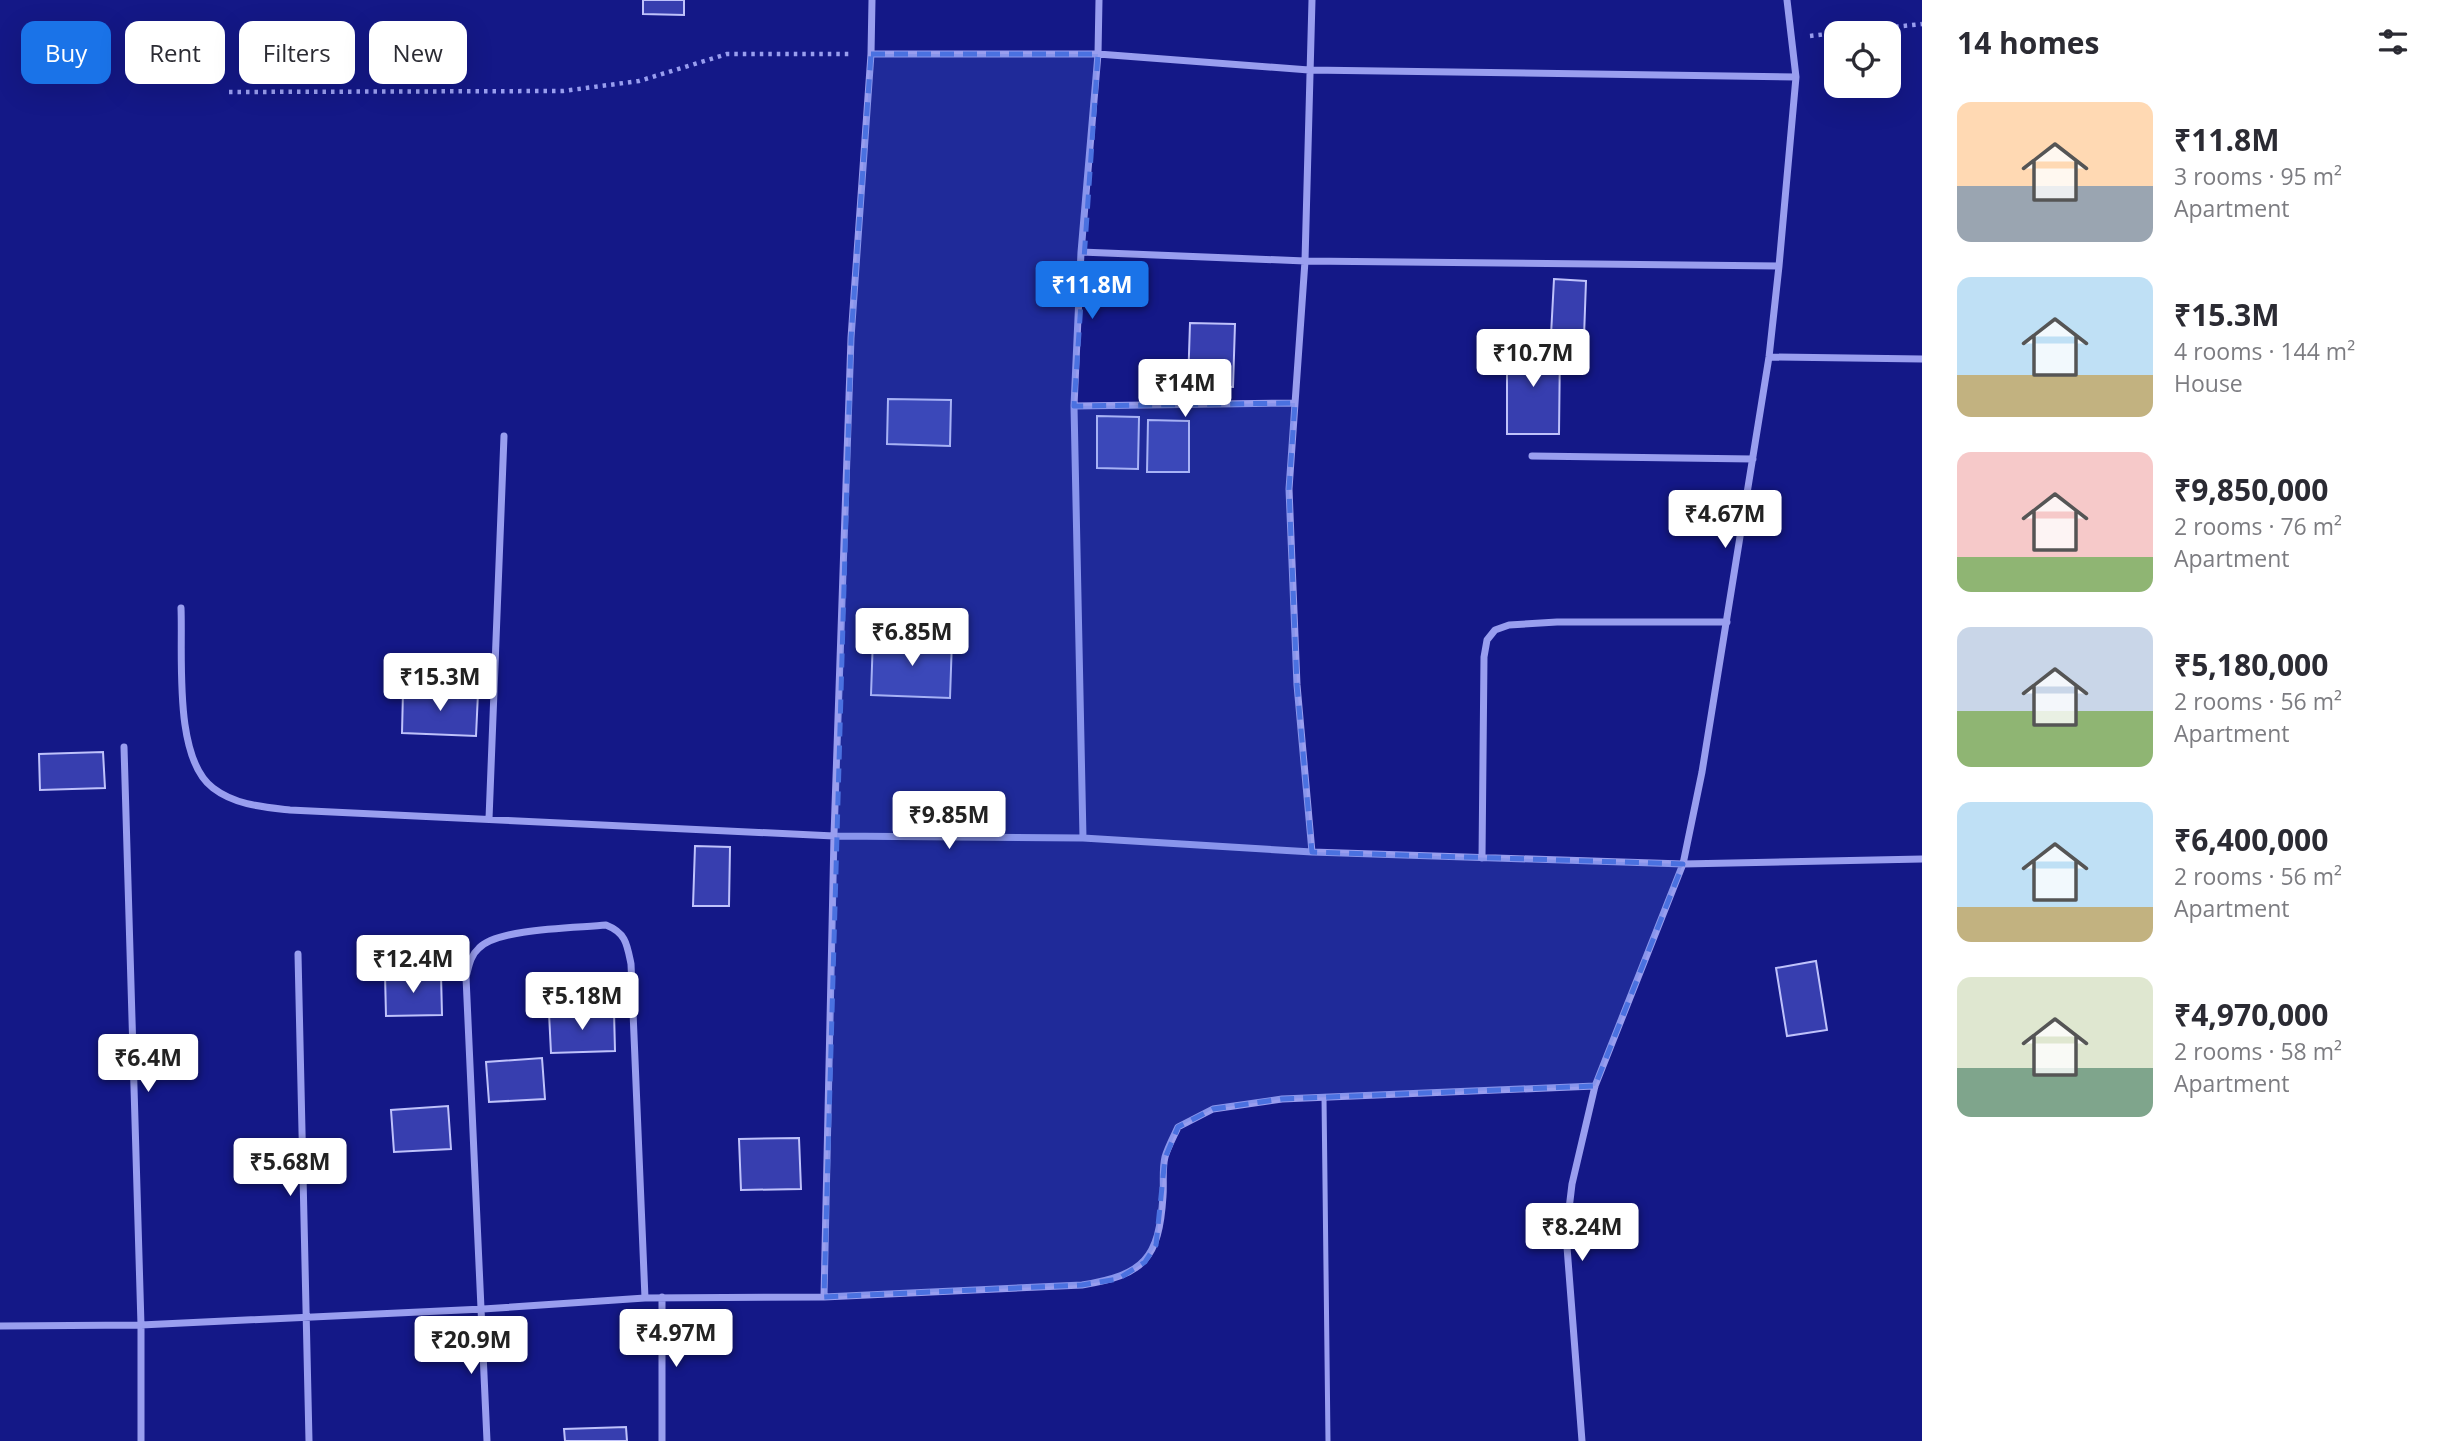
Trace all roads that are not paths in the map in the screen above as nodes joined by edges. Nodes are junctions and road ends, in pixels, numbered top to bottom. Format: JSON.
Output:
{"nodes":[{"id":1,"x":872,"y":0,"type":"edge"},
{"id":2,"x":1099,"y":0,"type":"edge"},
{"id":3,"x":1312,"y":0,"type":"edge"},
{"id":4,"x":1787,"y":0,"type":"edge"},
{"id":5,"x":871,"y":54,"type":"junction"},
{"id":6,"x":1098,"y":54,"type":"junction"},
{"id":7,"x":1309,"y":70,"type":"junction"},
{"id":8,"x":1796,"y":77,"type":"junction"},
{"id":9,"x":1081,"y":252,"type":"junction"},
{"id":10,"x":1305,"y":261,"type":"junction"},
{"id":11,"x":1779,"y":266,"type":"junction"},
{"id":12,"x":1769,"y":357,"type":"junction"},
{"id":13,"x":1922,"y":359,"type":"edge"},
{"id":14,"x":1295,"y":403,"type":"junction"},
{"id":15,"x":1074,"y":406,"type":"junction"},
{"id":16,"x":504,"y":436,"type":"dead end"},
{"id":17,"x":1532,"y":456,"type":"dead end"},
{"id":18,"x":1753,"y":459,"type":"junction"},
{"id":19,"x":181,"y":608,"type":"dead end"},
{"id":20,"x":1727,"y":622,"type":"junction"},
{"id":21,"x":124,"y":747,"type":"dead end"},
{"id":22,"x":488,"y":819,"type":"junction"},
{"id":23,"x":834,"y":836,"type":"junction"},
{"id":24,"x":1083,"y":838,"type":"junction"},
{"id":25,"x":1312,"y":852,"type":"junction"},
{"id":26,"x":1482,"y":858,"type":"junction"},
{"id":27,"x":1922,"y":859,"type":"edge"},
{"id":28,"x":1683,"y":864,"type":"junction"},
{"id":29,"x":298,"y":954,"type":"dead end"},
{"id":30,"x":1595,"y":1086,"type":"junction"},
{"id":31,"x":1324,"y":1097,"type":"junction"},
{"id":32,"x":662,"y":1297,"type":"junction"},
{"id":33,"x":824,"y":1297,"type":"junction"},
{"id":34,"x":645,"y":1298,"type":"junction"},
{"id":35,"x":483,"y":1310,"type":"junction"},
{"id":36,"x":307,"y":1315,"type":"junction"},
{"id":37,"x":141,"y":1325,"type":"junction"},
{"id":38,"x":0,"y":1326,"type":"edge"},
{"id":39,"x":141,"y":1441,"type":"edge"},
{"id":40,"x":309,"y":1441,"type":"edge"},
{"id":41,"x":487,"y":1441,"type":"edge"},
{"id":42,"x":662,"y":1441,"type":"edge"},
{"id":43,"x":1328,"y":1441,"type":"edge"},
{"id":44,"x":1582,"y":1441,"type":"edge"}],
"edges":[{"from":1,"to":5,"type":"street"},
{"from":2,"to":6,"type":"street"},
{"from":3,"to":7,"type":"street"},
{"from":4,"to":8,"type":"street"},
{"from":5,"to":6,"type":"street"},
{"from":5,"to":23,"type":"street"},
{"from":6,"to":7,"type":"street"},
{"from":6,"to":9,"type":"street"},
{"from":7,"to":8,"type":"street"},
{"from":7,"to":10,"type":"street"},
{"from":8,"to":11,"type":"street"},
{"from":9,"to":10,"type":"street"},
{"from":9,"to":15,"type":"street"},
{"from":10,"to":11,"type":"street"},
{"from":10,"to":14,"type":"street"},
{"from":11,"to":12,"type":"street"},
{"from":12,"to":13,"type":"street"},
{"from":12,"to":18,"type":"street"},
{"from":14,"to":15,"type":"street"},
{"from":14,"to":25,"type":"street"},
{"from":15,"to":24,"type":"street"},
{"from":16,"to":22,"type":"street"},
{"from":17,"to":18,"type":"street"},
{"from":18,"to":20,"type":"street"},
{"from":19,"to":22,"type":"street"},
{"from":20,"to":26,"type":"street"},
{"from":20,"to":28,"type":"street"},
{"from":21,"to":37,"type":"street"},
{"from":22,"to":23,"type":"street"},
{"from":23,"to":24,"type":"street"},
{"from":23,"to":33,"type":"street"},
{"from":24,"to":25,"type":"street"},
{"from":25,"to":26,"type":"street"},
{"from":26,"to":28,"type":"street"},
{"from":27,"to":28,"type":"street"},
{"from":28,"to":30,"type":"street"},
{"from":29,"to":36,"type":"street"},
{"from":30,"to":31,"type":"street"},
{"from":30,"to":44,"type":"street"},
{"from":31,"to":33,"type":"street"},
{"from":31,"to":43,"type":"lane"},
{"from":32,"to":33,"type":"street"},
{"from":32,"to":34,"type":"street"},
{"from":32,"to":42,"type":"street"},
{"from":34,"to":35,"type":"street"},
{"from":34,"to":35,"type":"street"},
{"from":35,"to":36,"type":"street"},
{"from":35,"to":41,"type":"street"},
{"from":36,"to":37,"type":"street"},
{"from":36,"to":40,"type":"street"},
{"from":37,"to":38,"type":"street"},
{"from":37,"to":39,"type":"street"}]}
